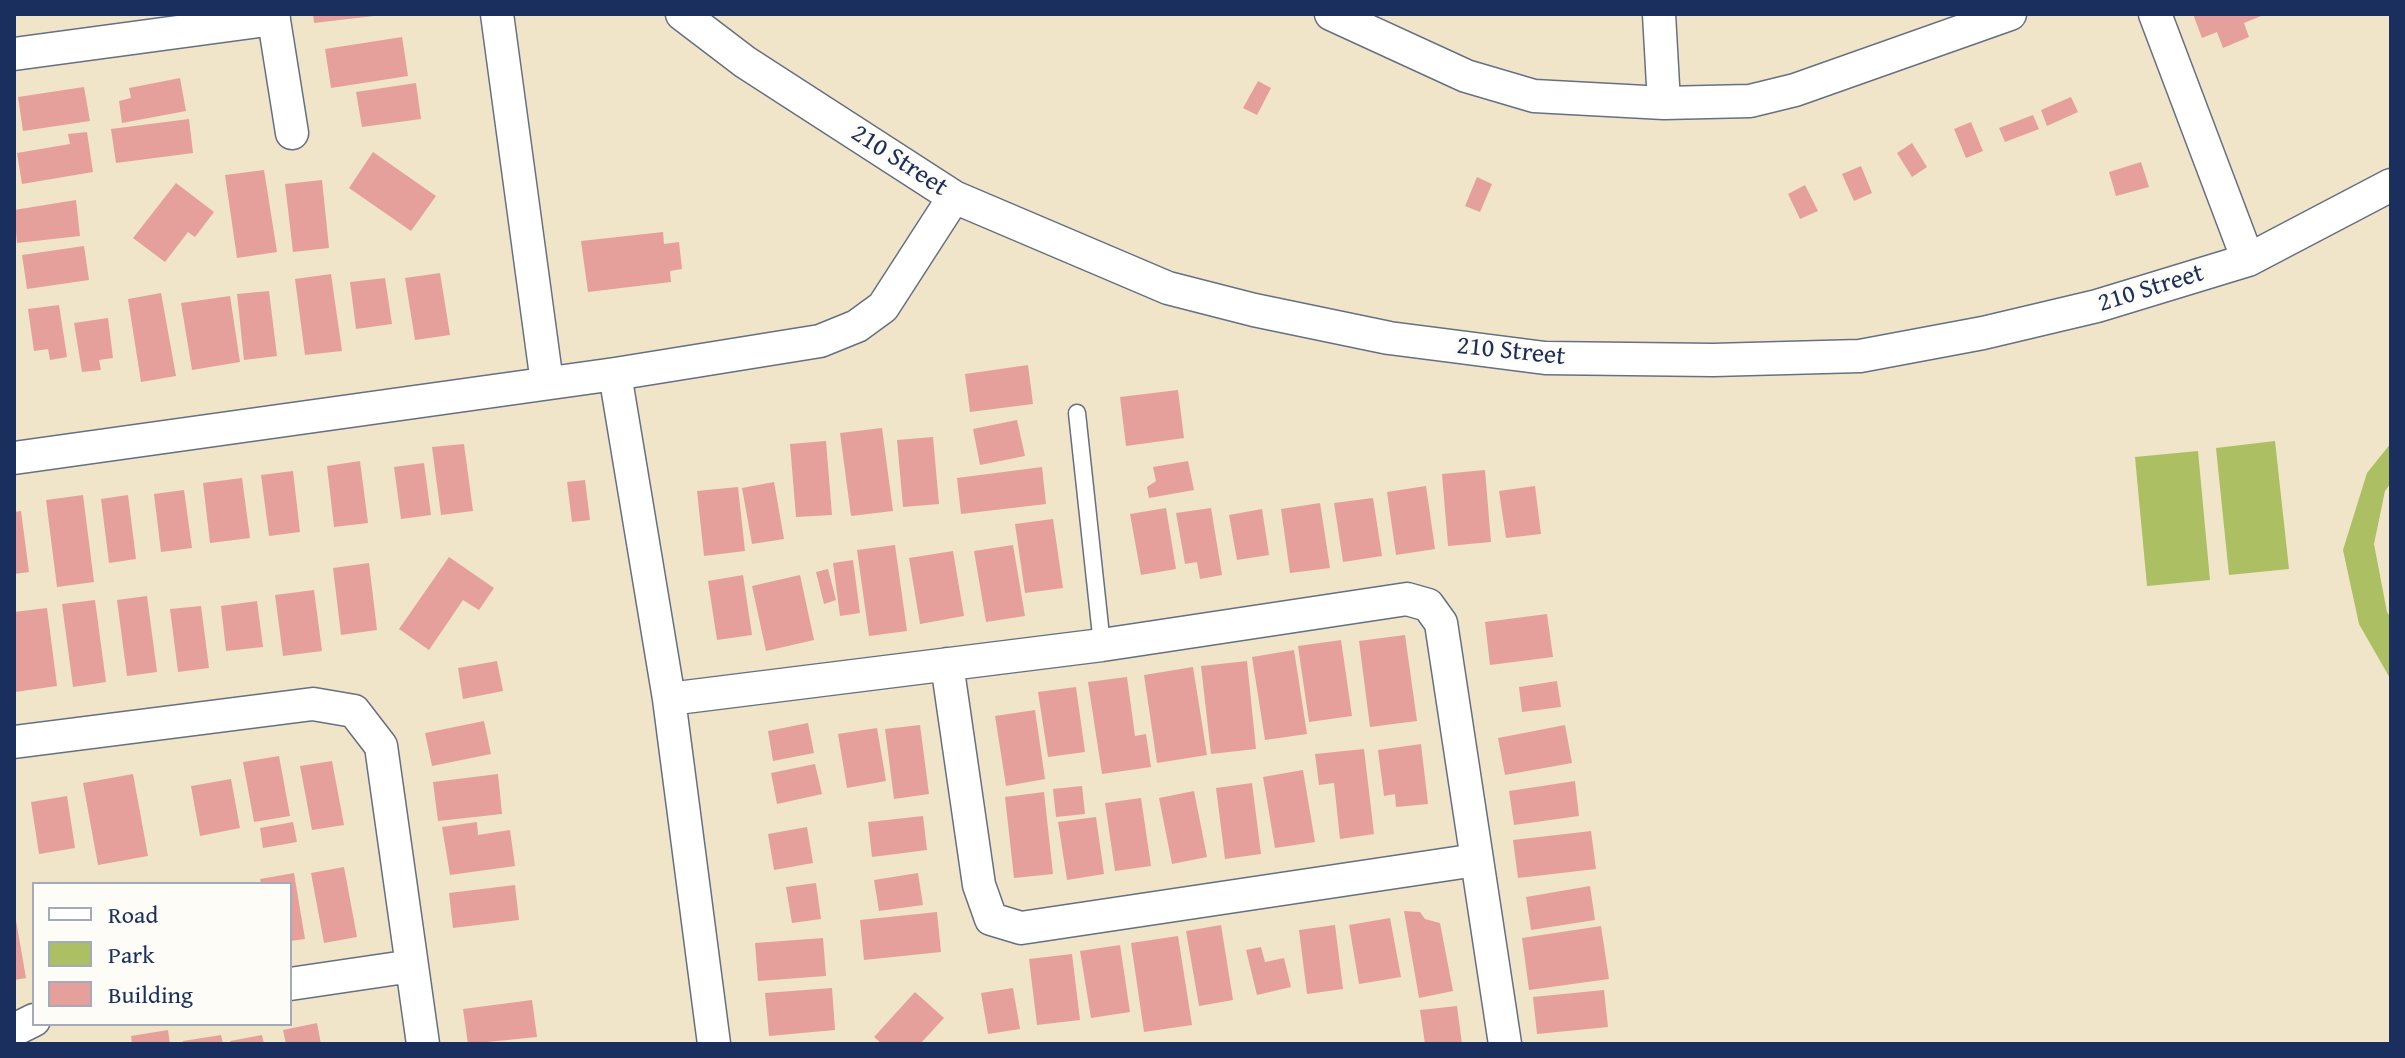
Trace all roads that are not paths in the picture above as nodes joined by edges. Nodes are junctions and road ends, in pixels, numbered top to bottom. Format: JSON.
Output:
{"nodes":[{"id":1,"x":497,"y":14,"type":"edge"},
{"id":2,"x":682,"y":14,"type":"edge"},
{"id":3,"x":1331,"y":14,"type":"edge"},
{"id":4,"x":1659,"y":14,"type":"edge"},
{"id":5,"x":2010,"y":14,"type":"edge"},
{"id":6,"x":2155,"y":14,"type":"edge"},
{"id":7,"x":273,"y":16,"type":"edge"},
{"id":8,"x":1955,"y":23,"type":"edge"},
{"id":9,"x":14,"y":54,"type":"edge"},
{"id":10,"x":1664,"y":103,"type":"junction"},
{"id":11,"x":292,"y":133,"type":"dead end"},
{"id":12,"x":2391,"y":185,"type":"edge"},
{"id":13,"x":954,"y":197,"type":"junction"},
{"id":14,"x":2248,"y":260,"type":"junction"},
{"id":15,"x":615,"y":374,"type":"junction"},
{"id":16,"x":547,"y":383,"type":"junction"},
{"id":17,"x":1077,"y":413,"type":"dead end"},
{"id":18,"x":14,"y":458,"type":"edge"},
{"id":19,"x":1102,"y":645,"type":"junction"},
{"id":20,"x":947,"y":664,"type":"junction"},
{"id":21,"x":669,"y":699,"type":"junction"},
{"id":22,"x":14,"y":742,"type":"edge"},
{"id":23,"x":1476,"y":860,"type":"junction"},
{"id":24,"x":412,"y":966,"type":"junction"},
{"id":25,"x":292,"y":984,"type":"edge"},
{"id":26,"x":32,"y":1021,"type":"edge"},
{"id":27,"x":14,"y":1030,"type":"edge"},
{"id":28,"x":423,"y":1044,"type":"edge"},
{"id":29,"x":714,"y":1044,"type":"edge"},
{"id":30,"x":1505,"y":1044,"type":"edge"}],
"edges":[{"from":1,"to":16,"type":"street"},
{"from":2,"to":13,"type":"street","name":"210 Street"},
{"from":3,"to":10,"type":"street"},
{"from":4,"to":10,"type":"street"},
{"from":5,"to":8,"type":"street"},
{"from":6,"to":14,"type":"street"},
{"from":7,"to":9,"type":"street"},
{"from":7,"to":11,"type":"street"},
{"from":8,"to":10,"type":"street"},
{"from":12,"to":14,"type":"street","name":"210 Street"},
{"from":13,"to":14,"type":"street","name":"210 Street"},
{"from":13,"to":15,"type":"street"},
{"from":15,"to":16,"type":"street"},
{"from":15,"to":21,"type":"street"},
{"from":16,"to":18,"type":"street"},
{"from":17,"to":19,"type":"lane"},
{"from":19,"to":20,"type":"street"},
{"from":19,"to":23,"type":"street"},
{"from":20,"to":21,"type":"street"},
{"from":20,"to":23,"type":"street"},
{"from":21,"to":29,"type":"street"},
{"from":22,"to":24,"type":"street"},
{"from":23,"to":30,"type":"street"},
{"from":24,"to":25,"type":"street"},
{"from":24,"to":28,"type":"street"},
{"from":26,"to":27,"type":"street"}]}
